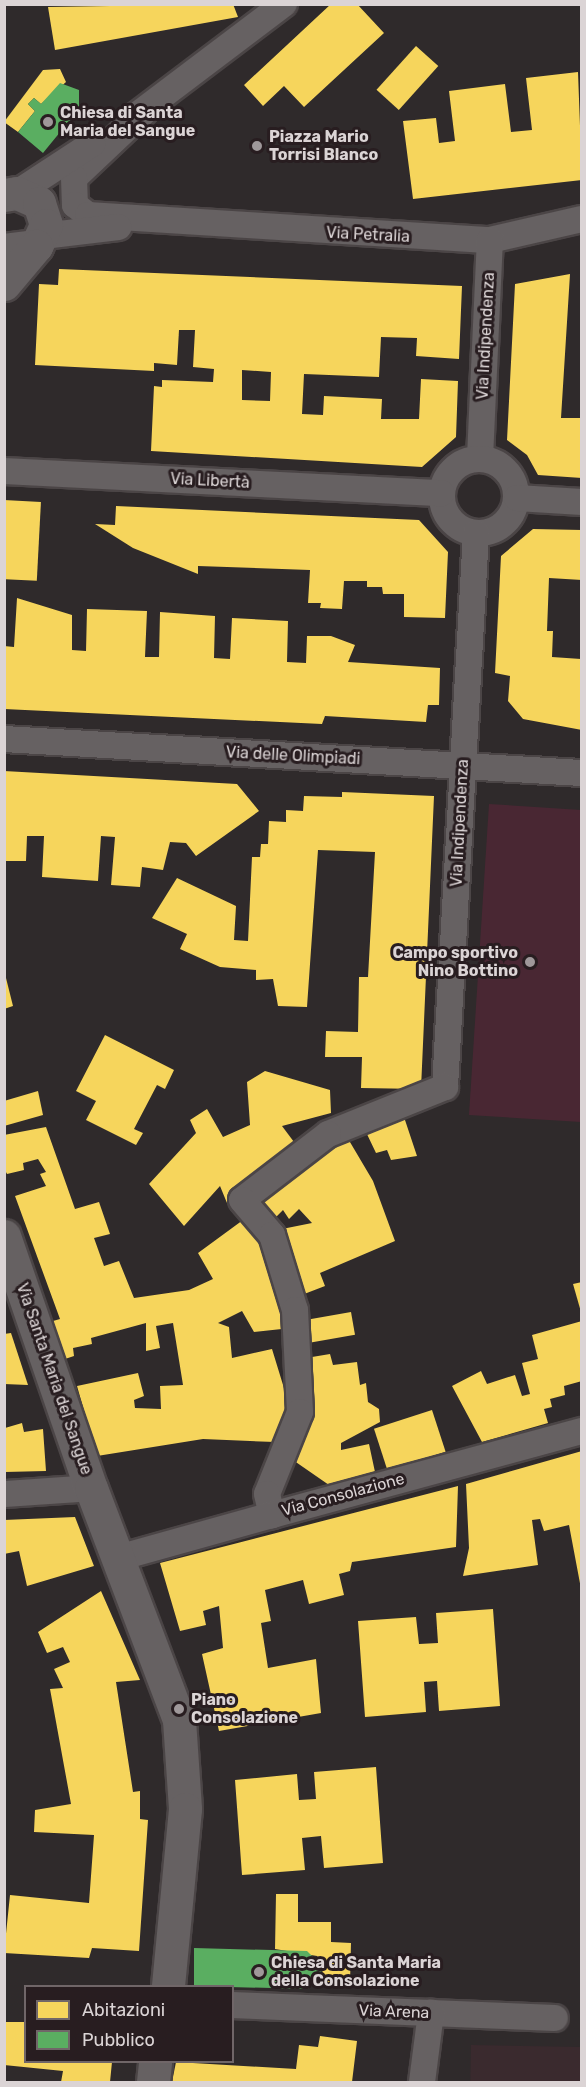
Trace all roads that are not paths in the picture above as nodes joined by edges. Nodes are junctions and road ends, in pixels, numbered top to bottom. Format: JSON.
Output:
{"nodes":[{"id":1,"x":284,"y":4,"type":"edge"},
{"id":2,"x":146,"y":110,"type":"junction"},
{"id":3,"x":11,"y":194,"type":"edge"},
{"id":4,"x":582,"y":219,"type":"edge"},
{"id":5,"x":152,"y":222,"type":"junction"},
{"id":6,"x":490,"y":240,"type":"junction"},
{"id":7,"x":40,"y":241,"type":"junction"},
{"id":8,"x":4,"y":250,"type":"edge"},
{"id":9,"x":4,"y":284,"type":"edge"},
{"id":10,"x":480,"y":446,"type":"junction"},
{"id":11,"x":4,"y":471,"type":"edge"},
{"id":12,"x":441,"y":493,"type":"junction"},
{"id":13,"x":517,"y":498,"type":"junction"},
{"id":14,"x":582,"y":502,"type":"edge"},
{"id":15,"x":476,"y":533,"type":"junction"},
{"id":16,"x":4,"y":739,"type":"edge"},
{"id":17,"x":463,"y":765,"type":"junction"},
{"id":18,"x":582,"y":773,"type":"edge"},
{"id":19,"x":445,"y":1087,"type":"joint"},
{"id":20,"x":4,"y":1236,"type":"edge"},
{"id":21,"x":582,"y":1431,"type":"edge"},
{"id":22,"x":91,"y":1488,"type":"junction"},
{"id":23,"x":4,"y":1494,"type":"edge"},
{"id":24,"x":272,"y":1515,"type":"junction"},
{"id":25,"x":118,"y":1558,"type":"junction"},
{"id":26,"x":168,"y":1985,"type":"edge"},
{"id":27,"x":234,"y":2005,"type":"edge"},
{"id":28,"x":431,"y":2013,"type":"junction"},
{"id":29,"x":555,"y":2018,"type":"dead end"},
{"id":30,"x":155,"y":2063,"type":"edge"},
{"id":31,"x":153,"y":2082,"type":"edge"},
{"id":32,"x":422,"y":2082,"type":"edge"}],
"edges":[{"from":1,"to":2,"type":"street"},
{"from":2,"to":3,"type":"street"},
{"from":2,"to":5,"type":"street"},
{"from":3,"to":7,"type":"street"},
{"from":4,"to":6,"type":"street","name":"Via Petralia"},
{"from":5,"to":6,"type":"street","name":"Via Petralia"},
{"from":5,"to":7,"type":"street"},
{"from":6,"to":10,"type":"street","name":"Via Indipendenza"},
{"from":7,"to":8,"type":"street"},
{"from":7,"to":9,"type":"street"},
{"from":10,"to":12,"type":"street"},
{"from":10,"to":13,"type":"street"},
{"from":11,"to":12,"type":"street","name":"Via Libertà"},
{"from":12,"to":15,"type":"street"},
{"from":13,"to":14,"type":"street"},
{"from":13,"to":15,"type":"street"},
{"from":15,"to":17,"type":"street","name":"Via Indipendenza"},
{"from":16,"to":17,"type":"street","name":"Via delle Olimpiadi"},
{"from":17,"to":18,"type":"street","name":"Via delle Olimpiadi"},
{"from":17,"to":19,"type":"street","name":"Via Indipendenza"},
{"from":19,"to":24,"type":"street","name":"Via Consolazione"},
{"from":20,"to":22,"type":"street","name":"Via Santa Maria del Sangue"},
{"from":21,"to":24,"type":"street","name":"Via Consolazione"},
{"from":22,"to":23,"type":"street"},
{"from":22,"to":25,"type":"street","name":"Via Santa Maria del Sangue"},
{"from":24,"to":25,"type":"street"},
{"from":25,"to":26,"type":"street","name":"Via Santa Maria del Sangue"},
{"from":27,"to":28,"type":"street","name":"Via Arena"},
{"from":28,"to":29,"type":"street","name":"Via Arena"},
{"from":28,"to":32,"type":"street"},
{"from":30,"to":31,"type":"street"}]}
